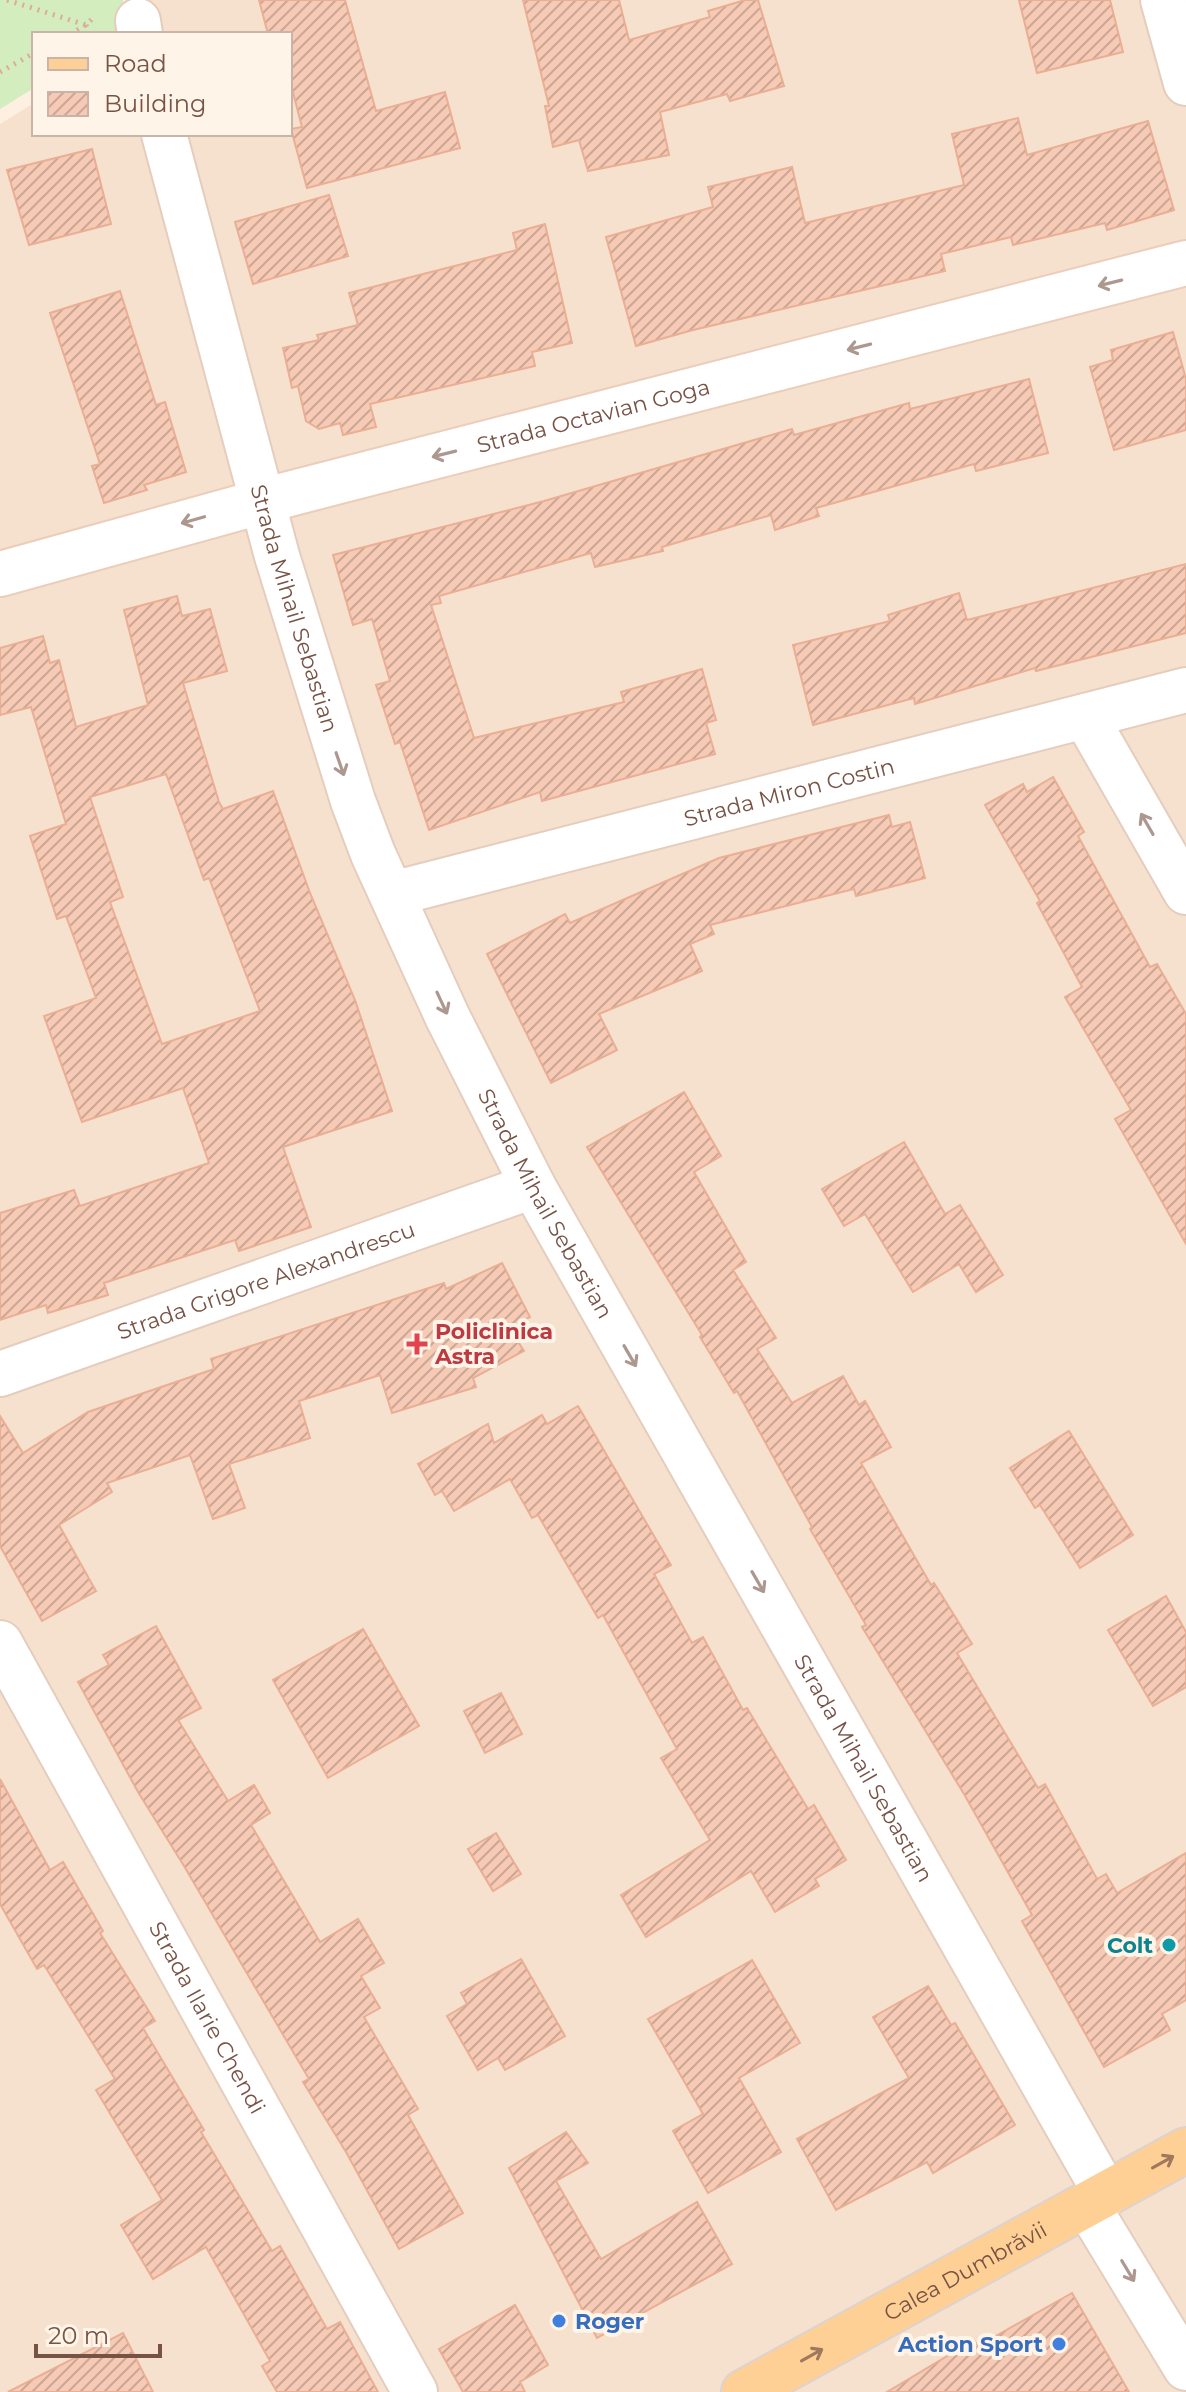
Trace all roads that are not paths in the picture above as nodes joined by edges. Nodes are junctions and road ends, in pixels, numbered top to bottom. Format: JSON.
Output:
{"nodes":[{"id":1,"x":1163,"y":0,"type":"edge"},
{"id":2,"x":1186,"y":83,"type":"edge"},
{"id":3,"x":165,"y":136,"type":"edge"},
{"id":4,"x":1186,"y":263,"type":"edge"},
{"id":5,"x":262,"y":501,"type":"junction"},
{"id":6,"x":0,"y":574,"type":"edge"},
{"id":7,"x":1186,"y":690,"type":"edge"},
{"id":8,"x":1085,"y":716,"type":"junction"},
{"id":9,"x":1186,"y":892,"type":"edge"},
{"id":10,"x":392,"y":894,"type":"junction"},
{"id":11,"x":533,"y":1186,"type":"junction"},
{"id":12,"x":0,"y":1374,"type":"edge"},
{"id":13,"x":0,"y":1643,"type":"edge"},
{"id":14,"x":1186,"y":2150,"type":"edge"},
{"id":15,"x":1097,"y":2199,"type":"junction"},
{"id":16,"x":1186,"y":2368,"type":"edge"},
{"id":17,"x":415,"y":2392,"type":"edge"},
{"id":18,"x":744,"y":2392,"type":"edge"}],
"edges":[{"from":1,"to":2,"type":"street"},
{"from":3,"to":5,"type":"street","name":"Strada Mihail Sebastian"},
{"from":4,"to":5,"type":"street","name":"Strada Octavian Goga","one_way":true},
{"from":5,"to":6,"type":"street","name":"Strada Octavian Goga","one_way":true},
{"from":5,"to":10,"type":"street","name":"Strada Mihail Sebastian","one_way":true},
{"from":7,"to":8,"type":"street","name":"Strada Miron Costin"},
{"from":9,"to":8,"type":"street","one_way":true},
{"from":8,"to":10,"type":"street","name":"Strada Miron Costin"},
{"from":10,"to":11,"type":"street","name":"Strada Mihail Sebastian","one_way":true},
{"from":11,"to":12,"type":"street","name":"Strada Grigore Alexandrescu"},
{"from":11,"to":15,"type":"street","name":"Strada Mihail Sebastian","one_way":true},
{"from":13,"to":17,"type":"street","name":"Strada Ilarie Chendi"},
{"from":15,"to":14,"type":"main road","name":"Calea Dumbrăvii","one_way":true},
{"from":15,"to":16,"type":"street","name":"Strada Mihail Sebastian","one_way":true},
{"from":18,"to":15,"type":"main road","name":"Calea Dumbrăvii","one_way":true}]}
